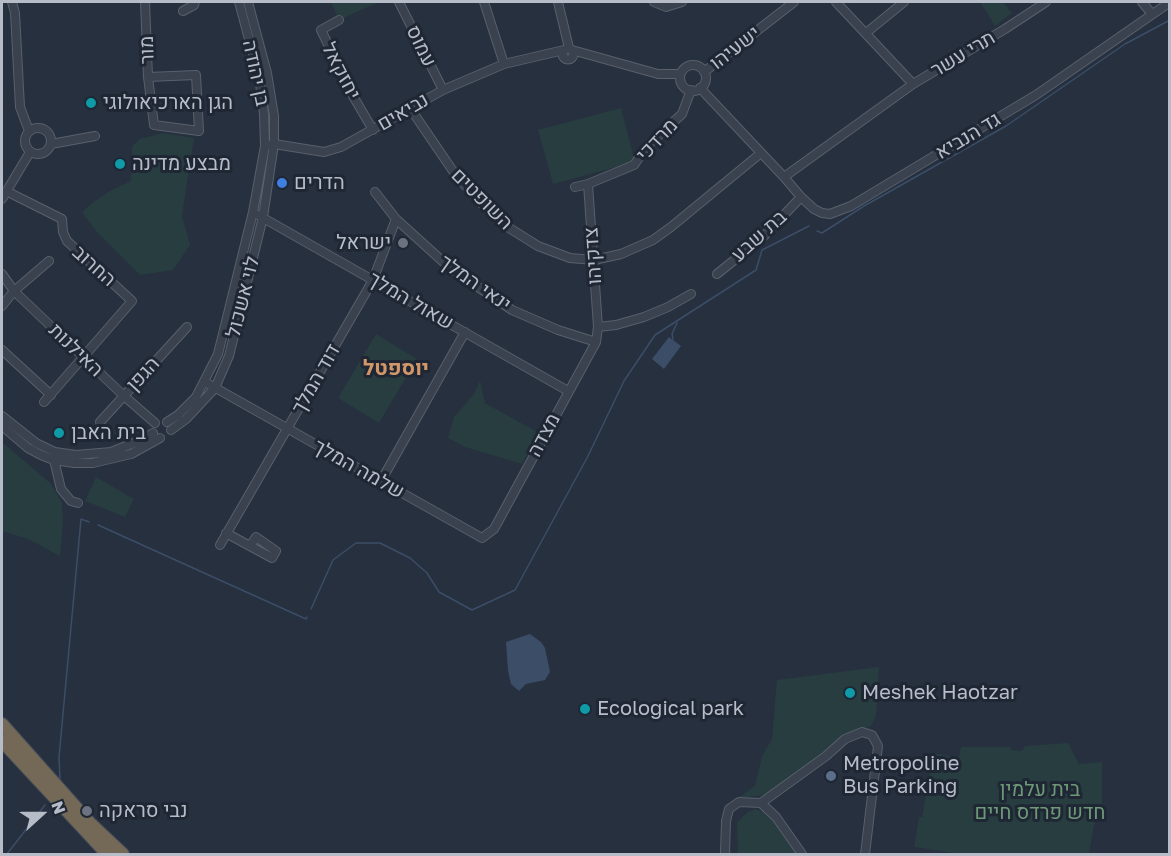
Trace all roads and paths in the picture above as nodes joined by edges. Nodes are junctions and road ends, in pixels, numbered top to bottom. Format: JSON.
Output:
{"nodes":[{"id":1,"x":12,"y":2,"type":"edge"},
{"id":2,"x":18,"y":2,"type":"edge"},
{"id":3,"x":145,"y":2,"type":"edge"},
{"id":4,"x":195,"y":2,"type":"edge"},
{"id":5,"x":239,"y":2,"type":"edge"},
{"id":6,"x":248,"y":2,"type":"edge"},
{"id":7,"x":399,"y":2,"type":"edge"},
{"id":8,"x":484,"y":2,"type":"edge"},
{"id":9,"x":558,"y":2,"type":"edge"},
{"id":10,"x":654,"y":2,"type":"edge"},
{"id":11,"x":682,"y":2,"type":"edge"},
{"id":12,"x":794,"y":2,"type":"edge"},
{"id":13,"x":836,"y":2,"type":"edge"},
{"id":14,"x":904,"y":2,"type":"edge"},
{"id":15,"x":1046,"y":2,"type":"edge"},
{"id":16,"x":1142,"y":2,"type":"edge"},
{"id":17,"x":1170,"y":2,"type":"edge"},
{"id":18,"x":183,"y":11,"type":"dead end"},
{"id":19,"x":15,"y":13,"type":"junction"},
{"id":20,"x":1151,"y":13,"type":"junction"},
{"id":21,"x":339,"y":20,"type":"dead end"},
{"id":22,"x":866,"y":33,"type":"junction"},
{"id":23,"x":569,"y":53,"type":"junction"},
{"id":24,"x":504,"y":64,"type":"junction"},
{"id":25,"x":705,"y":72,"type":"junction"},
{"id":26,"x":680,"y":74,"type":"junction"},
{"id":27,"x":148,"y":77,"type":"junction"},
{"id":28,"x":914,"y":84,"type":"junction"},
{"id":29,"x":696,"y":89,"type":"junction"},
{"id":30,"x":443,"y":90,"type":"junction"},
{"id":31,"x":410,"y":108,"type":"junction"},
{"id":32,"x":373,"y":130,"type":"junction"},
{"id":33,"x":29,"y":131,"type":"junction"},
{"id":34,"x":95,"y":136,"type":"dead end"},
{"id":35,"x":51,"y":144,"type":"junction"},
{"id":36,"x":269,"y":145,"type":"junction"},
{"id":37,"x":30,"y":152,"type":"junction"},
{"id":38,"x":761,"y":153,"type":"junction"},
{"id":39,"x":784,"y":177,"type":"junction"},
{"id":40,"x":588,"y":184,"type":"junction"},
{"id":41,"x":575,"y":187,"type":"dead end"},
{"id":42,"x":375,"y":192,"type":"dead end"},
{"id":43,"x":4,"y":195,"type":"edge"},
{"id":44,"x":801,"y":197,"type":"junction"},
{"id":45,"x":253,"y":212,"type":"junction"},
{"id":46,"x":263,"y":217,"type":"junction"},
{"id":47,"x":396,"y":219,"type":"junction"},
{"id":48,"x":594,"y":260,"type":"junction"},
{"id":49,"x":50,"y":261,"type":"dead end"},
{"id":50,"x":2,"y":273,"type":"edge"},
{"id":51,"x":717,"y":274,"type":"dead end"},
{"id":52,"x":374,"y":280,"type":"junction"},
{"id":53,"x":14,"y":291,"type":"junction"},
{"id":54,"x":691,"y":294,"type":"dead end"},
{"id":55,"x":2,"y":306,"type":"edge"},
{"id":56,"x":187,"y":327,"type":"dead end"},
{"id":57,"x":598,"y":327,"type":"junction"},
{"id":58,"x":465,"y":332,"type":"junction"},
{"id":59,"x":596,"y":342,"type":"junction"},
{"id":60,"x":2,"y":350,"type":"edge"},
{"id":61,"x":83,"y":357,"type":"junction"},
{"id":62,"x":205,"y":382,"type":"junction"},
{"id":63,"x":215,"y":388,"type":"junction"},
{"id":64,"x":568,"y":391,"type":"junction"},
{"id":65,"x":51,"y":395,"type":"junction"},
{"id":66,"x":124,"y":396,"type":"junction"},
{"id":67,"x":45,"y":402,"type":"dead end"},
{"id":68,"x":2,"y":416,"type":"edge"},
{"id":69,"x":100,"y":422,"type":"dead end"},
{"id":70,"x":155,"y":423,"type":"junction"},
{"id":71,"x":2,"y":426,"type":"edge"},
{"id":72,"x":169,"y":426,"type":"junction"},
{"id":73,"x":287,"y":429,"type":"junction"},
{"id":74,"x":156,"y":435,"type":"junction"},
{"id":75,"x":54,"y":460,"type":"junction"},
{"id":76,"x":381,"y":481,"type":"junction"},
{"id":77,"x":78,"y":503,"type":"dead end"},
{"id":78,"x":226,"y":533,"type":"junction"},
{"id":79,"x":482,"y":538,"type":"joint"},
{"id":80,"x":220,"y":545,"type":"dead end"},
{"id":81,"x":250,"y":546,"type":"dead end"},
{"id":82,"x":2,"y":724,"type":"edge"},
{"id":83,"x":2,"y":741,"type":"edge"},
{"id":84,"x":770,"y":797,"type":"junction"},
{"id":85,"x":761,"y":803,"type":"junction"},
{"id":86,"x":770,"y":811,"type":"junction"},
{"id":87,"x":107,"y":855,"type":"edge"},
{"id":88,"x":123,"y":855,"type":"edge"},
{"id":89,"x":725,"y":855,"type":"edge"},
{"id":90,"x":802,"y":855,"type":"edge"},
{"id":91,"x":865,"y":855,"type":"edge"}],
"edges":[{"from":1,"to":19,"type":"street"},
{"from":2,"to":19,"type":"street"},
{"from":3,"to":27,"type":"street","name":"מור"},
{"from":4,"to":18,"type":"street"},
{"from":5,"to":36,"type":"street","name":"בן יהודה"},
{"from":6,"to":36,"type":"street","name":"בן יהודה"},
{"from":7,"to":30,"type":"street","name":"עמוס"},
{"from":8,"to":24,"type":"street"},
{"from":9,"to":23,"type":"street"},
{"from":10,"to":11,"type":"street"},
{"from":12,"to":25,"type":"street","name":"ישעיהו"},
{"from":13,"to":22,"type":"street","name":"תרי עשר"},
{"from":14,"to":22,"type":"street"},
{"from":15,"to":28,"type":"street","name":"תרי עשר"},
{"from":16,"to":20,"type":"street"},
{"from":17,"to":20,"type":"street"},
{"from":19,"to":33,"type":"street"},
{"from":20,"to":44,"type":"street","name":"גד הנביא"},
{"from":21,"to":32,"type":"street","name":"יחזקאל"},
{"from":22,"to":28,"type":"street","name":"תרי עשר"},
{"from":23,"to":24,"type":"street","name":"נביאים"},
{"from":23,"to":26,"type":"street","name":"נביאים"},
{"from":24,"to":30,"type":"street","name":"נביאים"},
{"from":25,"to":26,"type":"street"},
{"from":25,"to":29,"type":"street"},
{"from":26,"to":29,"type":"street"},
{"from":27,"to":27,"type":"street","name":"מור"},
{"from":28,"to":39,"type":"street"},
{"from":29,"to":38,"type":"street"},
{"from":29,"to":40,"type":"street","name":"מרדכי"},
{"from":30,"to":31,"type":"street","name":"נביאים"},
{"from":31,"to":32,"type":"street","name":"נביאים"},
{"from":31,"to":48,"type":"street","name":"השופטים"},
{"from":32,"to":36,"type":"street","name":"נביאים"},
{"from":33,"to":35,"type":"street"},
{"from":33,"to":37,"type":"street"},
{"from":34,"to":35,"type":"street"},
{"from":35,"to":37,"type":"street"},
{"from":36,"to":45,"type":"street","name":"לוי אשכול"},
{"from":36,"to":46,"type":"street","name":"לוי אשכול"},
{"from":37,"to":43,"type":"street"},
{"from":38,"to":39,"type":"street"},
{"from":38,"to":48,"type":"street","name":"השופטים"},
{"from":39,"to":44,"type":"street","name":"גד הנביא"},
{"from":40,"to":41,"type":"street","name":"מרדכי"},
{"from":40,"to":48,"type":"street","name":"צדקיהו"},
{"from":42,"to":47,"type":"street","name":"ינאי המלך"},
{"from":43,"to":61,"type":"street","name":"החרוב"},
{"from":44,"to":51,"type":"street","name":"בת שבע"},
{"from":45,"to":46,"type":"street","name":"שאול המלך"},
{"from":45,"to":62,"type":"street","name":"לוי אשכול"},
{"from":46,"to":52,"type":"street","name":"שאול המלך"},
{"from":46,"to":63,"type":"street","name":"לוי אשכול"},
{"from":47,"to":52,"type":"street","name":"דוד המלך"},
{"from":47,"to":59,"type":"street","name":"ינאי המלך"},
{"from":48,"to":57,"type":"street","name":"צדקיהו"},
{"from":49,"to":53,"type":"street"},
{"from":50,"to":53,"type":"street","name":"האילנות"},
{"from":52,"to":58,"type":"street","name":"שאול המלך"},
{"from":52,"to":73,"type":"street","name":"דוד המלך"},
{"from":53,"to":55,"type":"street"},
{"from":53,"to":61,"type":"street","name":"האילנות"},
{"from":54,"to":57,"type":"street"},
{"from":56,"to":66,"type":"street","name":"הגפן"},
{"from":57,"to":59,"type":"street","name":"מצדה"},
{"from":58,"to":64,"type":"street","name":"שאול המלך"},
{"from":58,"to":76,"type":"street"},
{"from":59,"to":64,"type":"street","name":"מצדה"},
{"from":60,"to":65,"type":"street"},
{"from":61,"to":65,"type":"street"},
{"from":61,"to":66,"type":"street","name":"האילנות"},
{"from":62,"to":63,"type":"street","name":"שלמה המלך"},
{"from":62,"to":72,"type":"street","name":"לוי אשכול"},
{"from":63,"to":72,"type":"street","name":"לוי אשכול"},
{"from":63,"to":73,"type":"street","name":"שלמה המלך"},
{"from":64,"to":79,"type":"street","name":"מצדה"},
{"from":65,"to":67,"type":"street"},
{"from":66,"to":69,"type":"street","name":"הגפן"},
{"from":66,"to":70,"type":"street","name":"האילנות"},
{"from":68,"to":74,"type":"street"},
{"from":70,"to":72,"type":"street"},
{"from":70,"to":74,"type":"street"},
{"from":71,"to":75,"type":"street"},
{"from":72,"to":74,"type":"street"},
{"from":73,"to":76,"type":"street","name":"שלמה המלך"},
{"from":73,"to":78,"type":"street","name":"דוד המלך"},
{"from":74,"to":75,"type":"street"},
{"from":75,"to":77,"type":"street"},
{"from":76,"to":79,"type":"street","name":"שלמה המלך"},
{"from":78,"to":80,"type":"street","name":"דוד המלך"},
{"from":78,"to":81,"type":"street"},
{"from":82,"to":88,"type":"highway"},
{"from":83,"to":87,"type":"highway"},
{"from":84,"to":85,"type":"street"},
{"from":84,"to":86,"type":"street"},
{"from":84,"to":91,"type":"street"},
{"from":85,"to":86,"type":"street"},
{"from":85,"to":89,"type":"street"},
{"from":86,"to":90,"type":"street"}]}
